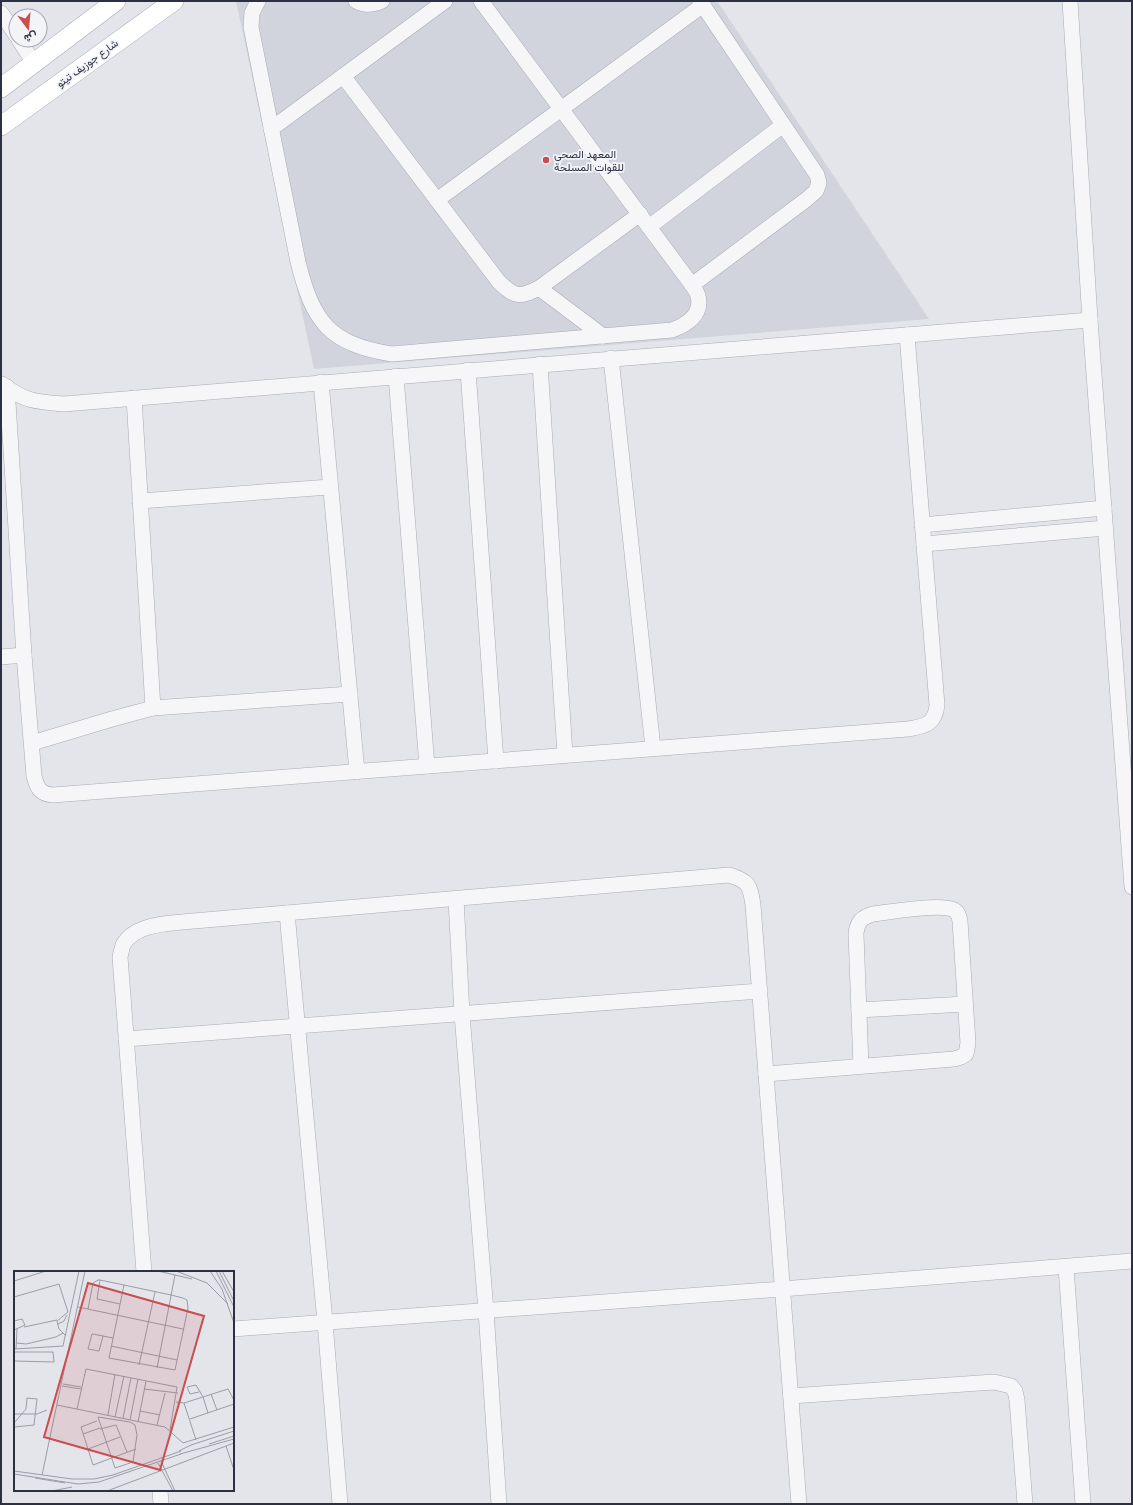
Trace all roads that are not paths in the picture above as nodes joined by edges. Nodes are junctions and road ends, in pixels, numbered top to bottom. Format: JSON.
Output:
{"nodes":[{"id":1,"x":116,"y":1,"type":"edge"},
{"id":2,"x":174,"y":1,"type":"edge"},
{"id":3,"x":258,"y":1,"type":"edge"},
{"id":4,"x":356,"y":1,"type":"edge"},
{"id":5,"x":382,"y":1,"type":"edge"},
{"id":6,"x":444,"y":1,"type":"edge"},
{"id":7,"x":481,"y":1,"type":"edge"},
{"id":8,"x":1070,"y":1,"type":"edge"},
{"id":9,"x":701,"y":3,"type":"edge"},
{"id":10,"x":1,"y":13,"type":"edge"},
{"id":11,"x":8,"y":23,"type":"edge"},
{"id":12,"x":24,"y":48,"type":"edge"},
{"id":13,"x":34,"y":63,"type":"junction"},
{"id":14,"x":344,"y":76,"type":"junction"},
{"id":15,"x":3,"y":81,"type":"edge"},
{"id":16,"x":562,"y":109,"type":"junction"},
{"id":17,"x":783,"y":125,"type":"junction"},
{"id":18,"x":1,"y":126,"type":"edge"},
{"id":19,"x":271,"y":129,"type":"junction"},
{"id":20,"x":437,"y":200,"type":"junction"},
{"id":21,"x":640,"y":214,"type":"junction"},
{"id":22,"x":649,"y":227,"type":"junction"},
{"id":23,"x":692,"y":285,"type":"junction"},
{"id":24,"x":539,"y":288,"type":"junction"},
{"id":25,"x":1090,"y":320,"type":"junction"},
{"id":26,"x":907,"y":335,"type":"junction"},
{"id":27,"x":603,"y":336,"type":"junction"},
{"id":28,"x":611,"y":358,"type":"junction"},
{"id":29,"x":540,"y":364,"type":"junction"},
{"id":30,"x":468,"y":370,"type":"junction"},
{"id":31,"x":396,"y":376,"type":"junction"},
{"id":32,"x":321,"y":382,"type":"junction"},
{"id":33,"x":4,"y":385,"type":"edge"},
{"id":34,"x":134,"y":398,"type":"junction"},
{"id":35,"x":330,"y":486,"type":"junction"},
{"id":36,"x":140,"y":501,"type":"junction"},
{"id":37,"x":1104,"y":508,"type":"junction"},
{"id":38,"x":922,"y":526,"type":"junction"},
{"id":39,"x":1105,"y":528,"type":"junction"},
{"id":40,"x":924,"y":544,"type":"junction"},
{"id":41,"x":24,"y":655,"type":"junction"},
{"id":42,"x":1,"y":657,"type":"edge"},
{"id":43,"x":350,"y":694,"type":"junction"},
{"id":44,"x":153,"y":708,"type":"junction"},
{"id":45,"x":32,"y":743,"type":"junction"},
{"id":46,"x":653,"y":748,"type":"junction"},
{"id":47,"x":565,"y":755,"type":"junction"},
{"id":48,"x":496,"y":761,"type":"junction"},
{"id":49,"x":426,"y":766,"type":"junction"},
{"id":50,"x":357,"y":772,"type":"junction"},
{"id":51,"x":1132,"y":887,"type":"edge"},
{"id":52,"x":456,"y":899,"type":"junction"},
{"id":53,"x":287,"y":913,"type":"junction"},
{"id":54,"x":760,"y":991,"type":"junction"},
{"id":55,"x":965,"y":1004,"type":"junction"},
{"id":56,"x":859,"y":1010,"type":"junction"},
{"id":57,"x":462,"y":1014,"type":"junction"},
{"id":58,"x":298,"y":1026,"type":"junction"},
{"id":59,"x":126,"y":1039,"type":"junction"},
{"id":60,"x":861,"y":1066,"type":"junction"},
{"id":61,"x":766,"y":1074,"type":"junction"},
{"id":62,"x":1132,"y":1261,"type":"edge"},
{"id":63,"x":1066,"y":1267,"type":"junction"},
{"id":64,"x":144,"y":1271,"type":"edge"},
{"id":65,"x":782,"y":1289,"type":"junction"},
{"id":66,"x":486,"y":1310,"type":"junction"},
{"id":67,"x":325,"y":1322,"type":"junction"},
{"id":68,"x":234,"y":1329,"type":"edge"},
{"id":69,"x":791,"y":1396,"type":"junction"},
{"id":70,"x":160,"y":1491,"type":"edge"},
{"id":71,"x":162,"y":1504,"type":"edge"},
{"id":72,"x":340,"y":1504,"type":"edge"},
{"id":73,"x":499,"y":1504,"type":"edge"},
{"id":74,"x":799,"y":1504,"type":"edge"},
{"id":75,"x":1025,"y":1504,"type":"edge"},
{"id":76,"x":1083,"y":1504,"type":"edge"}],
"edges":[{"from":1,"to":13,"type":"main road"},
{"from":2,"to":18,"type":"main road","name":"شارع جوزيف تيتو"},
{"from":3,"to":19,"type":"street"},
{"from":4,"to":5,"type":"street"},
{"from":6,"to":14,"type":"street"},
{"from":7,"to":16,"type":"street"},
{"from":8,"to":25,"type":"street"},
{"from":9,"to":16,"type":"street"},
{"from":9,"to":17,"type":"street"},
{"from":10,"to":11,"type":"street"},
{"from":12,"to":13,"type":"street"},
{"from":13,"to":15,"type":"main road"},
{"from":14,"to":19,"type":"street"},
{"from":14,"to":20,"type":"street"},
{"from":16,"to":20,"type":"street"},
{"from":16,"to":21,"type":"street"},
{"from":17,"to":22,"type":"street"},
{"from":17,"to":23,"type":"street"},
{"from":19,"to":27,"type":"street"},
{"from":20,"to":24,"type":"street"},
{"from":21,"to":22,"type":"street"},
{"from":21,"to":24,"type":"street"},
{"from":22,"to":23,"type":"street"},
{"from":23,"to":27,"type":"street"},
{"from":24,"to":27,"type":"street"},
{"from":25,"to":26,"type":"street"},
{"from":25,"to":37,"type":"street"},
{"from":26,"to":28,"type":"street"},
{"from":26,"to":38,"type":"street"},
{"from":28,"to":29,"type":"street"},
{"from":28,"to":46,"type":"street"},
{"from":29,"to":30,"type":"street"},
{"from":29,"to":47,"type":"street"},
{"from":30,"to":31,"type":"street"},
{"from":30,"to":48,"type":"street"},
{"from":31,"to":32,"type":"street"},
{"from":31,"to":49,"type":"street"},
{"from":32,"to":34,"type":"street"},
{"from":32,"to":35,"type":"street"},
{"from":33,"to":34,"type":"street"},
{"from":33,"to":41,"type":"street"},
{"from":34,"to":36,"type":"street"},
{"from":35,"to":36,"type":"street"},
{"from":35,"to":43,"type":"street"},
{"from":36,"to":44,"type":"street"},
{"from":37,"to":38,"type":"street"},
{"from":37,"to":39,"type":"street"},
{"from":38,"to":40,"type":"street"},
{"from":39,"to":40,"type":"street"},
{"from":39,"to":51,"type":"street"},
{"from":40,"to":46,"type":"street"},
{"from":41,"to":42,"type":"street"},
{"from":41,"to":45,"type":"street"},
{"from":43,"to":44,"type":"street"},
{"from":43,"to":50,"type":"street"},
{"from":44,"to":45,"type":"street"},
{"from":45,"to":50,"type":"street"},
{"from":46,"to":47,"type":"street"},
{"from":47,"to":48,"type":"street"},
{"from":48,"to":49,"type":"street"},
{"from":49,"to":50,"type":"street"},
{"from":52,"to":53,"type":"street"},
{"from":52,"to":54,"type":"street"},
{"from":52,"to":57,"type":"street"},
{"from":53,"to":58,"type":"street"},
{"from":53,"to":59,"type":"street"},
{"from":54,"to":57,"type":"street"},
{"from":54,"to":61,"type":"street"},
{"from":55,"to":56,"type":"street"},
{"from":55,"to":56,"type":"street"},
{"from":55,"to":60,"type":"street"},
{"from":56,"to":60,"type":"street"},
{"from":57,"to":58,"type":"street"},
{"from":57,"to":66,"type":"street"},
{"from":58,"to":59,"type":"street"},
{"from":58,"to":67,"type":"street"},
{"from":59,"to":64,"type":"street"},
{"from":60,"to":61,"type":"street"},
{"from":61,"to":65,"type":"street"},
{"from":62,"to":63,"type":"street"},
{"from":63,"to":65,"type":"street"},
{"from":63,"to":76,"type":"street"},
{"from":65,"to":66,"type":"street"},
{"from":65,"to":69,"type":"street"},
{"from":66,"to":67,"type":"street"},
{"from":66,"to":73,"type":"street"},
{"from":67,"to":68,"type":"street"},
{"from":67,"to":72,"type":"street"},
{"from":69,"to":74,"type":"street"},
{"from":69,"to":75,"type":"street"},
{"from":70,"to":71,"type":"street"}]}
